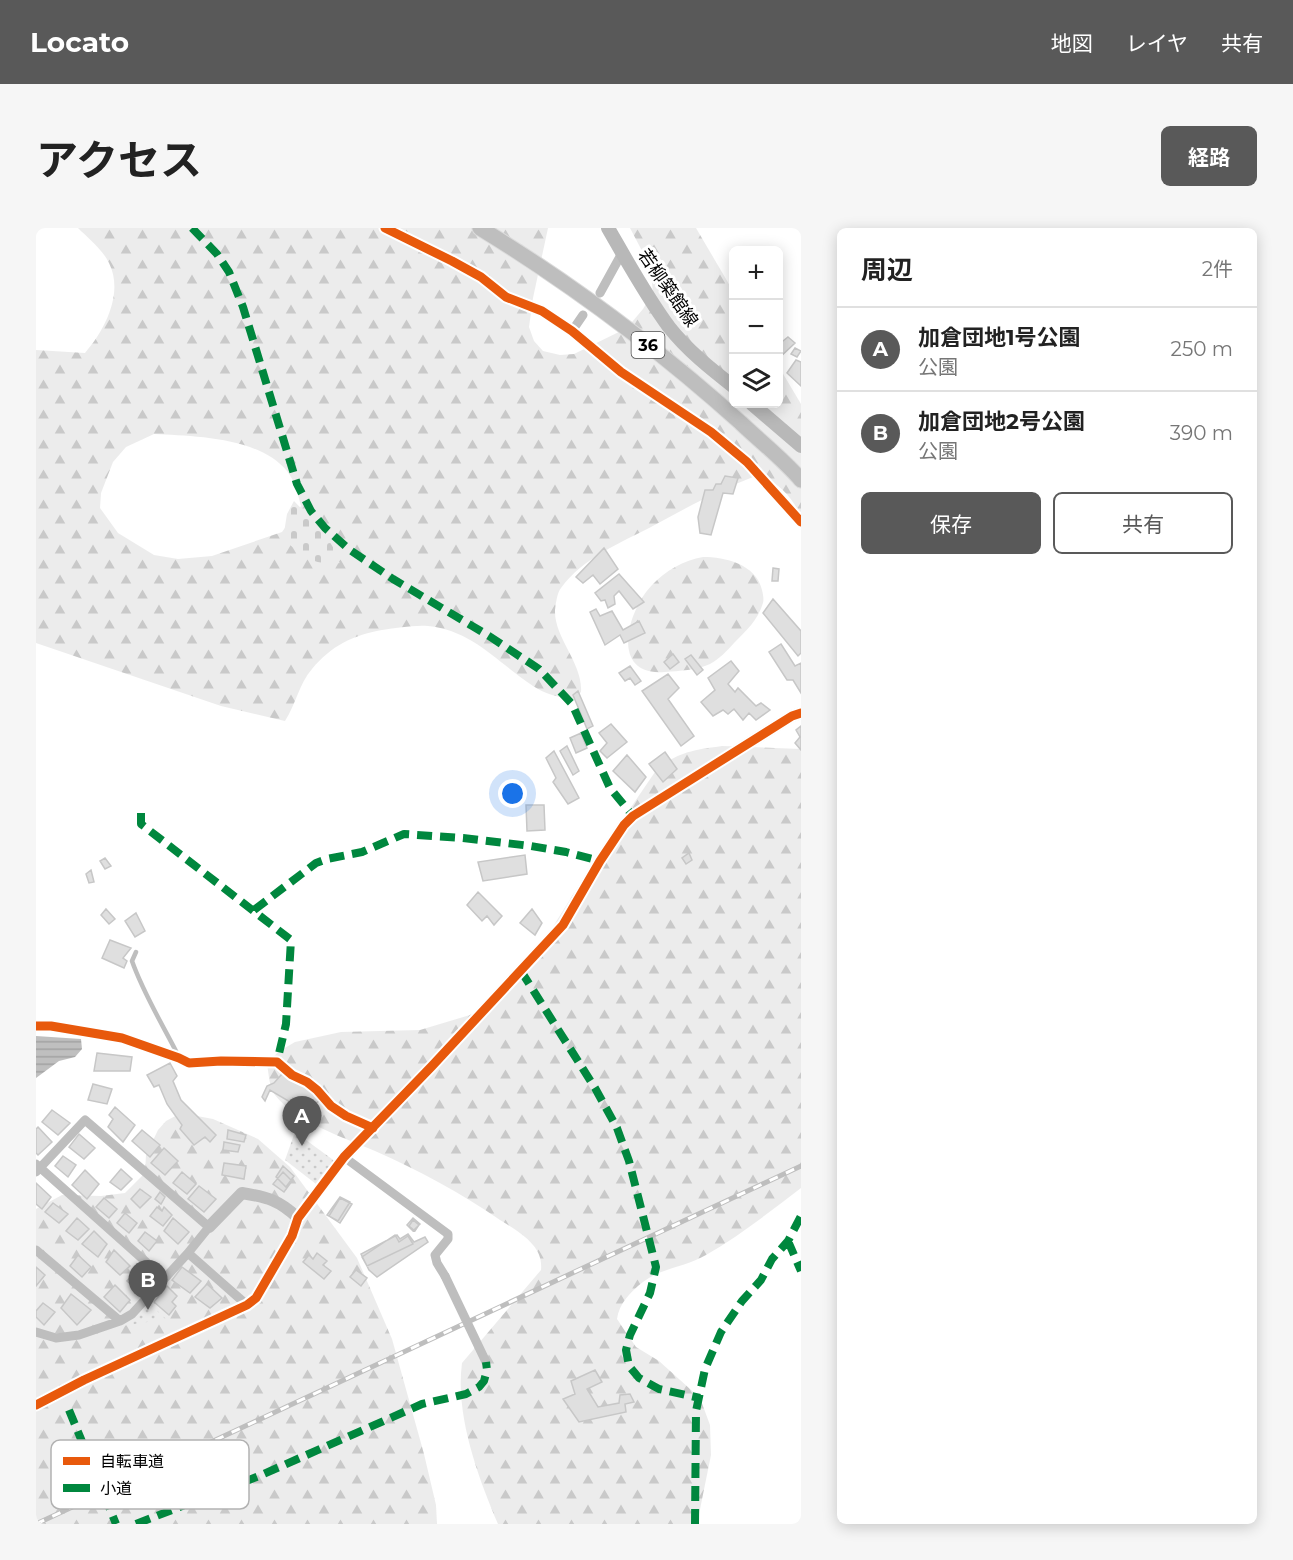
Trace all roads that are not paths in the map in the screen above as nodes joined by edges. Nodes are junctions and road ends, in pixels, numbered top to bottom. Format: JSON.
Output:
{"nodes":[{"id":1,"x":385,"y":228,"type":"edge"},
{"id":2,"x":480,"y":228,"type":"edge"},
{"id":3,"x":608,"y":228,"type":"edge"},
{"id":4,"x":622,"y":253,"type":"junction"},
{"id":5,"x":600,"y":293,"type":"dead end"},
{"id":6,"x":583,"y":315,"type":"dead end"},
{"id":7,"x":572,"y":331,"type":"junction"},
{"id":8,"x":729,"y":383,"type":"edge"},
{"id":9,"x":757,"y":408,"type":"edge"},
{"id":10,"x":801,"y":446,"type":"edge"},
{"id":11,"x":801,"y":480,"type":"edge"},
{"id":12,"x":801,"y":522,"type":"edge"},
{"id":13,"x":801,"y":713,"type":"edge"},
{"id":14,"x":136,"y":952,"type":"dead end"},
{"id":15,"x":36,"y":1026,"type":"edge"},
{"id":16,"x":179,"y":1058,"type":"junction"},
{"id":17,"x":373,"y":1128,"type":"junction"},
{"id":18,"x":344,"y":1157,"type":"junction"},
{"id":19,"x":37,"y":1168,"type":"edge"},
{"id":20,"x":298,"y":1218,"type":"junction"},
{"id":21,"x":209,"y":1227,"type":"junction"},
{"id":22,"x":36,"y":1250,"type":"edge"},
{"id":23,"x":188,"y":1253,"type":"junction"},
{"id":24,"x":164,"y":1278,"type":"junction"},
{"id":25,"x":247,"y":1305,"type":"junction"},
{"id":26,"x":120,"y":1321,"type":"junction"},
{"id":27,"x":36,"y":1332,"type":"edge"},
{"id":28,"x":486,"y":1362,"type":"dead end"},
{"id":29,"x":36,"y":1405,"type":"edge"}],
"edges":[{"from":1,"to":7,"type":"street"},
{"from":2,"to":11,"type":"main road","number":"36"},
{"from":3,"to":4,"type":"main road","name":"若柳築館線"},
{"from":4,"to":5,"type":"street"},
{"from":4,"to":8,"type":"main road","name":"若柳築館線"},
{"from":6,"to":7,"type":"street"},
{"from":7,"to":12,"type":"street"},
{"from":9,"to":10,"type":"main road"},
{"from":13,"to":17,"type":"street"},
{"from":14,"to":16,"type":"lane"},
{"from":15,"to":16,"type":"street"},
{"from":16,"to":17,"type":"street"},
{"from":17,"to":18,"type":"street"},
{"from":18,"to":20,"type":"street"},
{"from":18,"to":28,"type":"street","bridge":true},
{"from":19,"to":21,"type":"street"},
{"from":19,"to":24,"type":"street"},
{"from":20,"to":21,"type":"street"},
{"from":20,"to":25,"type":"street"},
{"from":21,"to":23,"type":"street"},
{"from":22,"to":26,"type":"street"},
{"from":23,"to":24,"type":"street"},
{"from":23,"to":25,"type":"street"},
{"from":24,"to":26,"type":"street"},
{"from":25,"to":29,"type":"street"},
{"from":26,"to":27,"type":"street"}]}
